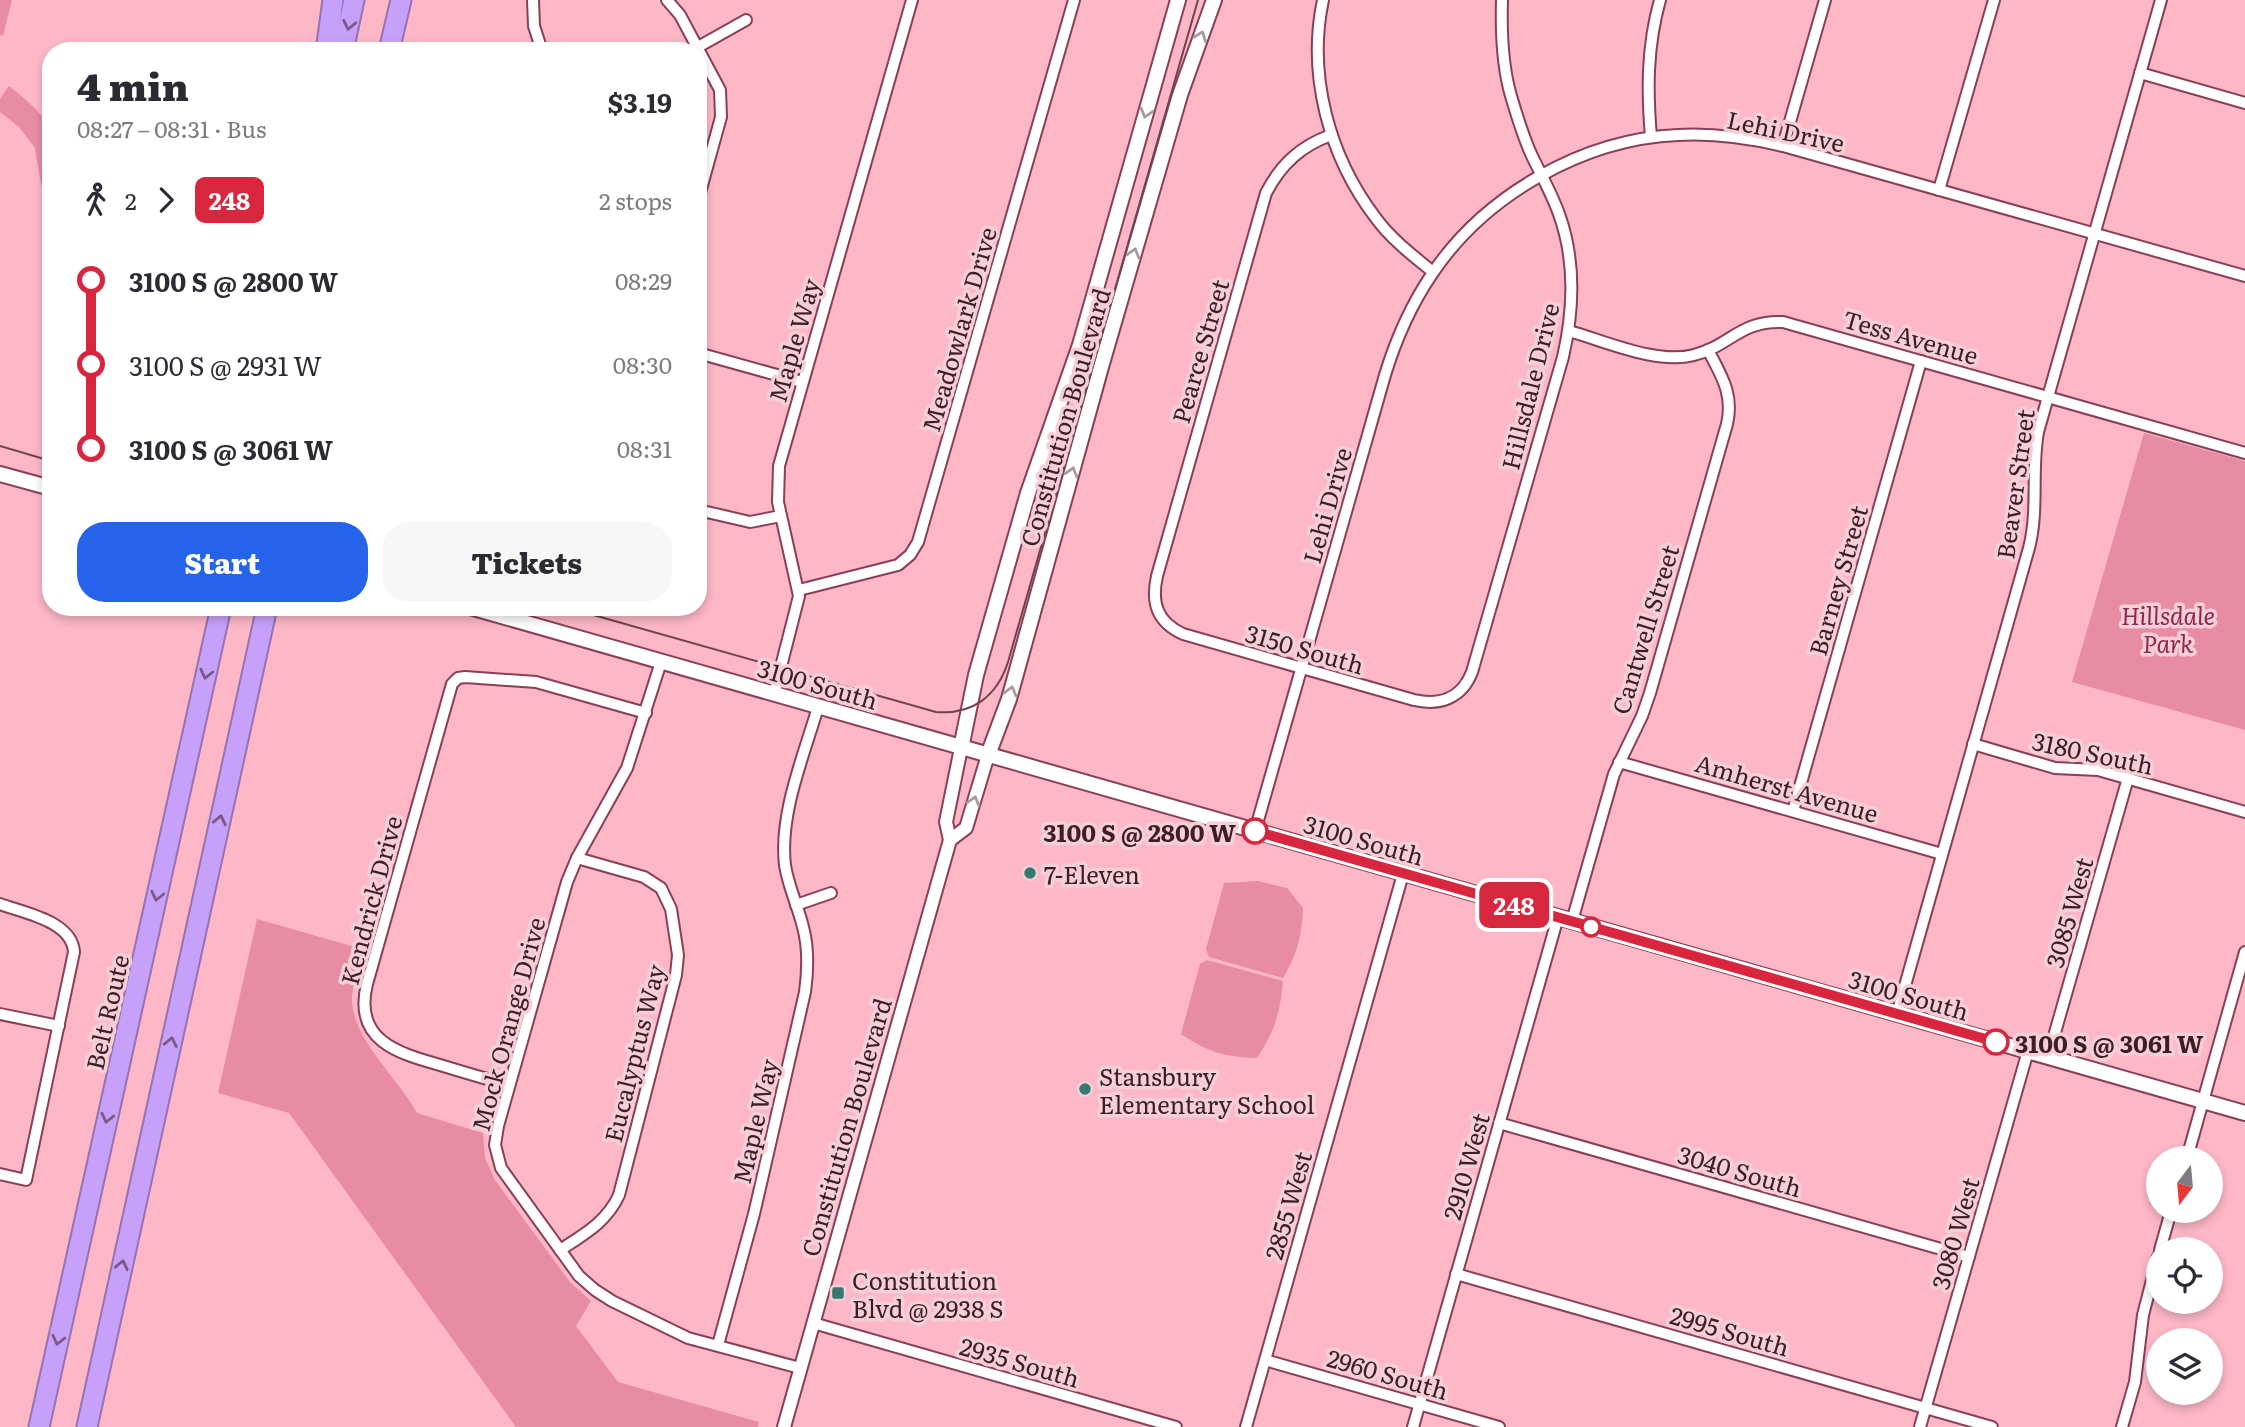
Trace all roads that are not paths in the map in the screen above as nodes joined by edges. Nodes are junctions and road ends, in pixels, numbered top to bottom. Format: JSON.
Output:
{"nodes":[{"id":1,"x":333,"y":0,"type":"edge"},
{"id":2,"x":354,"y":0,"type":"edge"},
{"id":3,"x":401,"y":0,"type":"edge"},
{"id":4,"x":406,"y":0,"type":"edge"},
{"id":5,"x":533,"y":0,"type":"edge"},
{"id":6,"x":667,"y":0,"type":"edge"},
{"id":7,"x":912,"y":0,"type":"edge"},
{"id":8,"x":1074,"y":0,"type":"edge"},
{"id":9,"x":1178,"y":0,"type":"edge"},
{"id":10,"x":1214,"y":0,"type":"edge"},
{"id":11,"x":1323,"y":0,"type":"edge"},
{"id":12,"x":1502,"y":0,"type":"edge"},
{"id":13,"x":1660,"y":0,"type":"edge"},
{"id":14,"x":1825,"y":0,"type":"edge"},
{"id":15,"x":1994,"y":0,"type":"edge"},
{"id":16,"x":2161,"y":0,"type":"edge"},
{"id":17,"x":746,"y":20,"type":"dead end"},
{"id":18,"x":327,"y":42,"type":"edge"},
{"id":19,"x":346,"y":42,"type":"edge"},
{"id":20,"x":391,"y":42,"type":"edge"},
{"id":21,"x":391,"y":42,"type":"edge"},
{"id":22,"x":539,"y":42,"type":"edge"},
{"id":23,"x":695,"y":42,"type":"edge"},
{"id":24,"x":707,"y":42,"type":"edge"},
{"id":25,"x":707,"y":63,"type":"edge"},
{"id":26,"x":2140,"y":73,"type":"junction"},
{"id":27,"x":2245,"y":103,"type":"edge"},
{"id":28,"x":1331,"y":135,"type":"junction"},
{"id":29,"x":1651,"y":137,"type":"junction"},
{"id":30,"x":1783,"y":146,"type":"junction"},
{"id":31,"x":707,"y":168,"type":"edge"},
{"id":32,"x":1542,"y":175,"type":"junction"},
{"id":33,"x":1939,"y":190,"type":"junction"},
{"id":34,"x":2094,"y":233,"type":"junction"},
{"id":35,"x":1433,"y":272,"type":"junction"},
{"id":36,"x":2245,"y":276,"type":"edge"},
{"id":37,"x":1569,"y":331,"type":"junction"},
{"id":38,"x":1708,"y":350,"type":"junction"},
{"id":39,"x":707,"y":356,"type":"edge"},
{"id":40,"x":1922,"y":361,"type":"junction"},
{"id":41,"x":802,"y":382,"type":"junction"},
{"id":42,"x":2048,"y":397,"type":"junction"},
{"id":43,"x":2245,"y":453,"type":"edge"},
{"id":44,"x":0,"y":474,"type":"edge"},
{"id":45,"x":42,"y":486,"type":"edge"},
{"id":46,"x":707,"y":512,"type":"edge"},
{"id":47,"x":781,"y":516,"type":"junction"},
{"id":48,"x":799,"y":590,"type":"junction"},
{"id":49,"x":1156,"y":608,"type":"joint"},
{"id":50,"x":219,"y":616,"type":"edge"},
{"id":51,"x":265,"y":616,"type":"edge"},
{"id":52,"x":501,"y":616,"type":"edge"},
{"id":53,"x":661,"y":662,"type":"junction"},
{"id":54,"x":1301,"y":668,"type":"junction"},
{"id":55,"x":774,"y":694,"type":"junction"},
{"id":56,"x":1454,"y":696,"type":"joint"},
{"id":57,"x":818,"y":707,"type":"junction"},
{"id":58,"x":646,"y":713,"type":"junction"},
{"id":59,"x":1973,"y":744,"type":"junction"},
{"id":60,"x":961,"y":748,"type":"junction"},
{"id":61,"x":988,"y":755,"type":"junction"},
{"id":62,"x":1619,"y":762,"type":"junction"},
{"id":63,"x":2128,"y":778,"type":"junction"},
{"id":64,"x":1793,"y":811,"type":"junction"},
{"id":65,"x":2245,"y":812,"type":"edge"},
{"id":66,"x":1255,"y":831,"type":"junction"},
{"id":67,"x":950,"y":840,"type":"junction"},
{"id":68,"x":1942,"y":854,"type":"junction"},
{"id":69,"x":577,"y":858,"type":"junction"},
{"id":70,"x":1403,"y":874,"type":"junction"},
{"id":71,"x":831,"y":893,"type":"dead end"},
{"id":72,"x":0,"y":904,"type":"edge"},
{"id":73,"x":796,"y":905,"type":"junction"},
{"id":74,"x":1565,"y":919,"type":"junction"},
{"id":75,"x":2245,"y":953,"type":"edge"},
{"id":76,"x":0,"y":1014,"type":"edge"},
{"id":77,"x":1897,"y":1014,"type":"junction"},
{"id":78,"x":59,"y":1026,"type":"junction"},
{"id":79,"x":2028,"y":1051,"type":"junction"},
{"id":80,"x":2048,"y":1057,"type":"junction"},
{"id":81,"x":509,"y":1085,"type":"junction"},
{"id":82,"x":2203,"y":1101,"type":"junction"},
{"id":83,"x":2245,"y":1113,"type":"edge"},
{"id":84,"x":1499,"y":1123,"type":"junction"},
{"id":85,"x":2190,"y":1146,"type":"edge"},
{"id":86,"x":0,"y":1174,"type":"edge"},
{"id":87,"x":559,"y":1250,"type":"junction"},
{"id":88,"x":1969,"y":1257,"type":"junction"},
{"id":89,"x":1456,"y":1274,"type":"junction"},
{"id":90,"x":2146,"y":1300,"type":"edge"},
{"id":91,"x":813,"y":1323,"type":"junction"},
{"id":92,"x":718,"y":1345,"type":"junction"},
{"id":93,"x":1265,"y":1360,"type":"junction"},
{"id":94,"x":800,"y":1368,"type":"junction"},
{"id":95,"x":1419,"y":1404,"type":"junction"},
{"id":96,"x":1926,"y":1408,"type":"junction"},
{"id":97,"x":39,"y":1427,"type":"edge"},
{"id":98,"x":87,"y":1427,"type":"edge"},
{"id":99,"x":784,"y":1427,"type":"edge"},
{"id":100,"x":1176,"y":1427,"type":"edge"},
{"id":101,"x":1246,"y":1427,"type":"edge"},
{"id":102,"x":1413,"y":1427,"type":"edge"},
{"id":103,"x":1499,"y":1427,"type":"edge"},
{"id":104,"x":1920,"y":1427,"type":"edge"},
{"id":105,"x":1992,"y":1427,"type":"edge"},
{"id":106,"x":2122,"y":1427,"type":"edge"}],
"edges":[{"from":1,"to":18,"type":"highway"},
{"from":2,"to":19,"type":"highway","one_way":true},
{"from":3,"to":20,"type":"highway"},
{"from":4,"to":21,"type":"highway"},
{"from":5,"to":22,"type":"street"},
{"from":6,"to":23,"type":"street"},
{"from":7,"to":41,"type":"street","name":"Maple Way"},
{"from":8,"to":48,"type":"street","name":"Meadowlark Drive"},
{"from":9,"to":60,"type":"main road","name":"Constitution Boulevard","one_way":true},
{"from":61,"to":10,"type":"main road","name":"Constitution Boulevard","one_way":true},
{"from":11,"to":28,"type":"street"},
{"from":12,"to":32,"type":"street","name":"Hillsdale Drive"},
{"from":13,"to":29,"type":"street"},
{"from":14,"to":30,"type":"street"},
{"from":15,"to":33,"type":"street"},
{"from":16,"to":26,"type":"street","name":"Beaver Street"},
{"from":17,"to":24,"type":"street"},
{"from":25,"to":31,"type":"street"},
{"from":26,"to":27,"type":"street"},
{"from":26,"to":34,"type":"street","name":"Beaver Street"},
{"from":28,"to":35,"type":"street"},
{"from":28,"to":49,"type":"street","name":"Pearce Street"},
{"from":29,"to":30,"type":"street","name":"Lehi Drive"},
{"from":29,"to":32,"type":"street","name":"Lehi Drive"},
{"from":30,"to":33,"type":"street","name":"Lehi Drive"},
{"from":32,"to":35,"type":"street","name":"Lehi Drive"},
{"from":32,"to":37,"type":"street","name":"Hillsdale Drive"},
{"from":33,"to":34,"type":"street","name":"Lehi Drive"},
{"from":34,"to":36,"type":"street","name":"Lehi Drive"},
{"from":34,"to":42,"type":"street","name":"Beaver Street"},
{"from":35,"to":54,"type":"street","name":"Lehi Drive"},
{"from":37,"to":38,"type":"street","name":"Tess Avenue"},
{"from":37,"to":56,"type":"street","name":"Hillsdale Drive"},
{"from":38,"to":40,"type":"street","name":"Tess Avenue"},
{"from":38,"to":62,"type":"street","name":"Cantwell Street"},
{"from":39,"to":41,"type":"street"},
{"from":40,"to":42,"type":"street","name":"Tess Avenue"},
{"from":40,"to":64,"type":"street","name":"Barney Street"},
{"from":41,"to":47,"type":"street","name":"Maple Way"},
{"from":42,"to":43,"type":"street","name":"Tess Avenue"},
{"from":42,"to":59,"type":"street","name":"Beaver Street"},
{"from":44,"to":45,"type":"main road"},
{"from":46,"to":47,"type":"street"},
{"from":47,"to":48,"type":"street","name":"Maple Way"},
{"from":48,"to":55,"type":"street","name":"Maple Way"},
{"from":49,"to":54,"type":"street","name":"3150 South"},
{"from":50,"to":97,"type":"highway","name":"Belt Route","one_way":true},
{"from":98,"to":51,"type":"highway","one_way":true},
{"from":52,"to":53,"type":"main road","name":"3100 South"},
{"from":53,"to":55,"type":"main road","name":"3100 South"},
{"from":53,"to":58,"type":"street","name":"Mock Orange Drive"},
{"from":54,"to":56,"type":"street","name":"3150 South"},
{"from":54,"to":66,"type":"street","name":"Lehi Drive"},
{"from":55,"to":57,"type":"main road","name":"3100 South"},
{"from":57,"to":60,"type":"main road","name":"3100 South"},
{"from":57,"to":73,"type":"street","name":"Maple Way"},
{"from":58,"to":69,"type":"street","name":"Mock Orange Drive"},
{"from":58,"to":81,"type":"street","name":"Kendrick Drive"},
{"from":59,"to":63,"type":"street","name":"3180 South"},
{"from":59,"to":68,"type":"street","name":"Beaver Street"},
{"from":60,"to":61,"type":"main road","name":"3100 South"},
{"from":60,"to":67,"type":"street","name":"Constitution Boulevard"},
{"from":61,"to":66,"type":"main road","name":"3100 South"},
{"from":67,"to":61,"type":"street","name":"Constitution Boulevard","one_way":true},
{"from":62,"to":64,"type":"street","name":"Amherst Avenue"},
{"from":62,"to":74,"type":"street","name":"Cantwell Street"},
{"from":63,"to":65,"type":"street","name":"3180 South"},
{"from":63,"to":80,"type":"street","name":"3085 West"},
{"from":64,"to":68,"type":"street","name":"Amherst Avenue"},
{"from":66,"to":70,"type":"main road","name":"3100 South"},
{"from":67,"to":91,"type":"street","name":"Constitution Boulevard"},
{"from":68,"to":77,"type":"street","name":"Beaver Street"},
{"from":69,"to":81,"type":"street","name":"Mock Orange Drive"},
{"from":69,"to":87,"type":"street","name":"Eucalyptus Way"},
{"from":70,"to":74,"type":"main road","name":"3100 South"},
{"from":70,"to":93,"type":"street","name":"2855 West"},
{"from":71,"to":73,"type":"street"},
{"from":72,"to":78,"type":"street"},
{"from":73,"to":92,"type":"street","name":"Maple Way"},
{"from":74,"to":77,"type":"main road","name":"3100 South"},
{"from":74,"to":84,"type":"street","name":"2910 West"},
{"from":75,"to":82,"type":"street"},
{"from":76,"to":78,"type":"street"},
{"from":77,"to":79,"type":"main road","name":"3100 South"},
{"from":78,"to":86,"type":"street"},
{"from":79,"to":80,"type":"main road","name":"3100 South"},
{"from":79,"to":88,"type":"street","name":"3080 West"},
{"from":80,"to":82,"type":"main road","name":"3100 South"},
{"from":81,"to":87,"type":"street","name":"Mock Orange Drive"},
{"from":82,"to":83,"type":"main road","name":"3100 South"},
{"from":82,"to":85,"type":"street"},
{"from":84,"to":88,"type":"street","name":"3040 South"},
{"from":84,"to":89,"type":"street","name":"2910 West"},
{"from":87,"to":92,"type":"street","name":"Mock Orange Drive"},
{"from":88,"to":96,"type":"street","name":"3080 West"},
{"from":89,"to":95,"type":"street","name":"2910 West"},
{"from":89,"to":96,"type":"street","name":"2995 South"},
{"from":90,"to":106,"type":"street"},
{"from":91,"to":94,"type":"street","name":"Constitution Boulevard"},
{"from":91,"to":100,"type":"street","name":"2935 South"},
{"from":92,"to":94,"type":"street","name":"Mock Orange Drive"},
{"from":93,"to":95,"type":"street","name":"2960 South"},
{"from":93,"to":101,"type":"street","name":"2855 West"},
{"from":94,"to":99,"type":"street","name":"Constitution Boulevard"},
{"from":95,"to":102,"type":"street","name":"2910 West"},
{"from":95,"to":103,"type":"street","name":"2960 South"},
{"from":96,"to":104,"type":"street","name":"3080 West"},
{"from":96,"to":105,"type":"street","name":"2995 South"}]}
